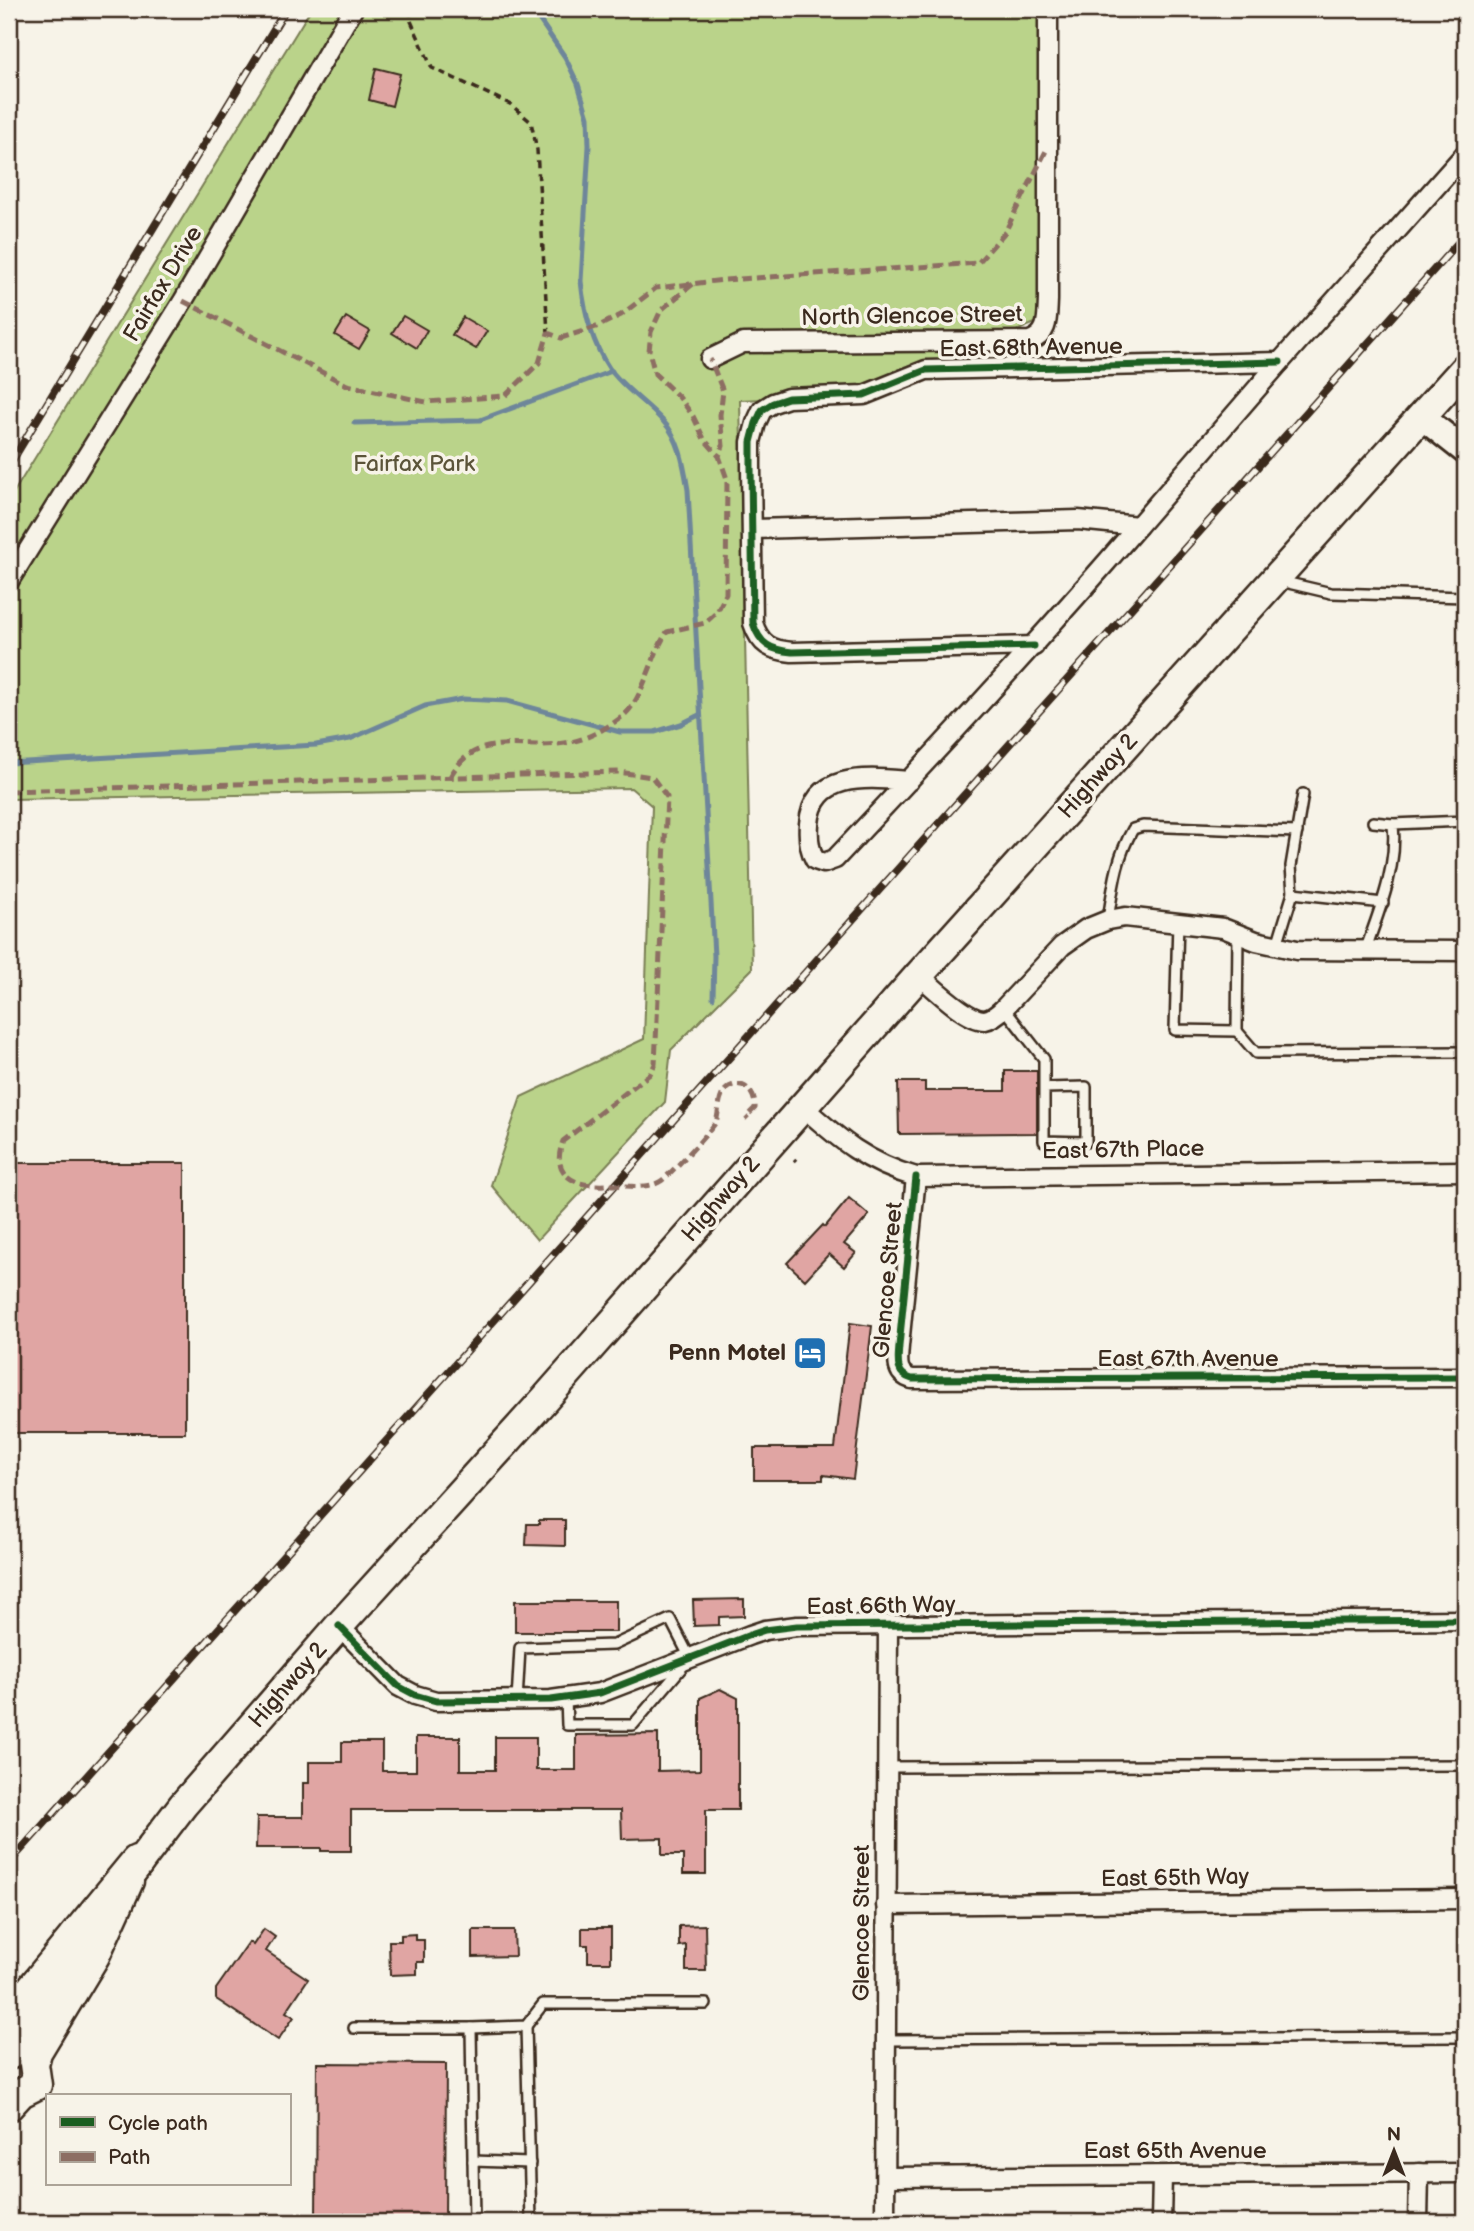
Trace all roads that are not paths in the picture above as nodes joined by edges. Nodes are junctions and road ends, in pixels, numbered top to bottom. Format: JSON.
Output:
{"nodes":[{"id":1,"x":353,"y":9,"type":"edge"},
{"id":2,"x":1048,"y":9,"type":"edge"},
{"id":3,"x":1465,"y":154,"type":"edge"},
{"id":4,"x":710,"y":359,"type":"dead end"},
{"id":5,"x":1280,"y":362,"type":"junction"},
{"id":6,"x":1465,"y":368,"type":"edge"},
{"id":7,"x":1422,"y":417,"type":"junction"},
{"id":8,"x":1465,"y":451,"type":"edge"},
{"id":9,"x":1138,"y":526,"type":"junction"},
{"id":10,"x":753,"y":529,"type":"junction"},
{"id":11,"x":1275,"y":579,"type":"junction"},
{"id":12,"x":9,"y":580,"type":"edge"},
{"id":13,"x":1465,"y":597,"type":"edge"},
{"id":14,"x":1034,"y":646,"type":"junction"},
{"id":15,"x":909,"y":781,"type":"junction"},
{"id":16,"x":1303,"y":794,"type":"dead end"},
{"id":17,"x":1465,"y":821,"type":"edge"},
{"id":18,"x":1373,"y":822,"type":"dead end"},
{"id":19,"x":1394,"y":824,"type":"junction"},
{"id":20,"x":1297,"y":832,"type":"junction"},
{"id":21,"x":1293,"y":893,"type":"junction"},
{"id":22,"x":1383,"y":903,"type":"junction"},
{"id":23,"x":1108,"y":920,"type":"junction"},
{"id":24,"x":1178,"y":922,"type":"junction"},
{"id":25,"x":1238,"y":933,"type":"junction"},
{"id":26,"x":1277,"y":945,"type":"junction"},
{"id":27,"x":1365,"y":951,"type":"junction"},
{"id":28,"x":1465,"y":951,"type":"edge"},
{"id":29,"x":919,"y":975,"type":"junction"},
{"id":30,"x":1004,"y":1008,"type":"junction"},
{"id":31,"x":1237,"y":1031,"type":"junction"},
{"id":32,"x":1465,"y":1052,"type":"edge"},
{"id":33,"x":1044,"y":1088,"type":"junction"},
{"id":34,"x":803,"y":1107,"type":"junction"},
{"id":35,"x":1465,"y":1171,"type":"edge"},
{"id":36,"x":916,"y":1177,"type":"junction"},
{"id":37,"x":1465,"y":1377,"type":"edge"},
{"id":38,"x":912,"y":1379,"type":"joint"},
{"id":39,"x":1465,"y":1620,"type":"edge"},
{"id":40,"x":888,"y":1625,"type":"junction"},
{"id":41,"x":339,"y":1626,"type":"junction"},
{"id":42,"x":690,"y":1658,"type":"junction"},
{"id":43,"x":566,"y":1699,"type":"junction"},
{"id":44,"x":517,"y":1701,"type":"junction"},
{"id":45,"x":1465,"y":1765,"type":"edge"},
{"id":46,"x":887,"y":1767,"type":"junction"},
{"id":47,"x":138,"y":1862,"type":"junction"},
{"id":48,"x":1465,"y":1899,"type":"edge"},
{"id":49,"x":886,"y":1905,"type":"junction"},
{"id":50,"x":706,"y":2004,"type":"dead end"},
{"id":51,"x":9,"y":2018,"type":"edge"},
{"id":52,"x":526,"y":2026,"type":"junction"},
{"id":53,"x":354,"y":2028,"type":"dead end"},
{"id":54,"x":471,"y":2028,"type":"junction"},
{"id":55,"x":1465,"y":2037,"type":"edge"},
{"id":56,"x":886,"y":2040,"type":"junction"},
{"id":57,"x":9,"y":2055,"type":"edge"},
{"id":58,"x":9,"y":2106,"type":"edge"},
{"id":59,"x":473,"y":2161,"type":"junction"},
{"id":60,"x":530,"y":2163,"type":"junction"},
{"id":61,"x":1419,"y":2173,"type":"junction"},
{"id":62,"x":1465,"y":2173,"type":"edge"},
{"id":63,"x":1162,"y":2176,"type":"junction"},
{"id":64,"x":886,"y":2177,"type":"junction"},
{"id":65,"x":474,"y":2222,"type":"edge"},
{"id":66,"x":531,"y":2222,"type":"edge"},
{"id":67,"x":885,"y":2222,"type":"edge"},
{"id":68,"x":1161,"y":2222,"type":"edge"},
{"id":69,"x":1419,"y":2222,"type":"edge"}],
"edges":[{"from":1,"to":12,"type":"street","name":"Fairfax Drive"},
{"from":2,"to":4,"type":"street","name":"North Glencoe Street"},
{"from":3,"to":5,"type":"street"},
{"from":5,"to":9,"type":"street"},
{"from":5,"to":10,"type":"street","name":"East 68th Avenue"},
{"from":6,"to":7,"type":"main road","name":"Highway 2"},
{"from":7,"to":8,"type":"street"},
{"from":7,"to":11,"type":"main road","name":"Highway 2"},
{"from":9,"to":10,"type":"street"},
{"from":9,"to":14,"type":"street"},
{"from":10,"to":14,"type":"street"},
{"from":11,"to":13,"type":"lane"},
{"from":11,"to":29,"type":"main road","name":"Highway 2"},
{"from":14,"to":15,"type":"street"},
{"from":15,"to":15,"type":"street"},
{"from":16,"to":20,"type":"lane"},
{"from":17,"to":19,"type":"lane"},
{"from":18,"to":19,"type":"lane"},
{"from":19,"to":22,"type":"lane"},
{"from":20,"to":21,"type":"lane"},
{"from":20,"to":23,"type":"lane"},
{"from":21,"to":22,"type":"lane"},
{"from":21,"to":26,"type":"lane"},
{"from":22,"to":27,"type":"lane"},
{"from":23,"to":24,"type":"street"},
{"from":23,"to":30,"type":"street"},
{"from":24,"to":25,"type":"street"},
{"from":24,"to":31,"type":"lane"},
{"from":25,"to":26,"type":"street"},
{"from":25,"to":31,"type":"lane"},
{"from":26,"to":27,"type":"street"},
{"from":27,"to":28,"type":"street"},
{"from":29,"to":30,"type":"street"},
{"from":29,"to":34,"type":"main road","name":"Highway 2"},
{"from":30,"to":33,"type":"lane"},
{"from":31,"to":32,"type":"lane"},
{"from":33,"to":33,"type":"lane"},
{"from":34,"to":36,"type":"street","name":"East 67th Place"},
{"from":34,"to":41,"type":"main road","name":"Highway 2"},
{"from":35,"to":36,"type":"street","name":"East 67th Place"},
{"from":36,"to":38,"type":"street","name":"Glencoe Street"},
{"from":37,"to":38,"type":"street","name":"East 67th Avenue"},
{"from":39,"to":40,"type":"street","name":"East 66th Way"},
{"from":40,"to":42,"type":"street","name":"East 66th Way"},
{"from":40,"to":46,"type":"street","name":"Glencoe Street"},
{"from":41,"to":44,"type":"street","name":"East 66th Way"},
{"from":41,"to":47,"type":"main road","name":"Highway 2"},
{"from":42,"to":43,"type":"street","name":"East 66th Way"},
{"from":42,"to":43,"type":"lane"},
{"from":42,"to":44,"type":"lane"},
{"from":43,"to":44,"type":"street","name":"East 66th Way"},
{"from":45,"to":46,"type":"lane"},
{"from":46,"to":49,"type":"street","name":"Glencoe Street"},
{"from":47,"to":51,"type":"highway"},
{"from":47,"to":57,"type":"main road","name":"Highway 2"},
{"from":47,"to":58,"type":"main road"},
{"from":48,"to":49,"type":"street","name":"East 65th Way"},
{"from":49,"to":56,"type":"street","name":"Glencoe Street"},
{"from":50,"to":52,"type":"lane"},
{"from":52,"to":54,"type":"lane"},
{"from":52,"to":60,"type":"lane"},
{"from":53,"to":54,"type":"lane"},
{"from":54,"to":59,"type":"lane"},
{"from":55,"to":56,"type":"lane"},
{"from":56,"to":64,"type":"street","name":"Glencoe Street"},
{"from":59,"to":60,"type":"lane"},
{"from":59,"to":65,"type":"lane"},
{"from":60,"to":66,"type":"lane"},
{"from":61,"to":62,"type":"street","name":"East 65th Avenue"},
{"from":61,"to":63,"type":"street","name":"East 65th Avenue"},
{"from":61,"to":69,"type":"street"},
{"from":63,"to":64,"type":"street","name":"East 65th Avenue"},
{"from":63,"to":68,"type":"street"},
{"from":64,"to":67,"type":"street","name":"Glencoe Street"}]}
